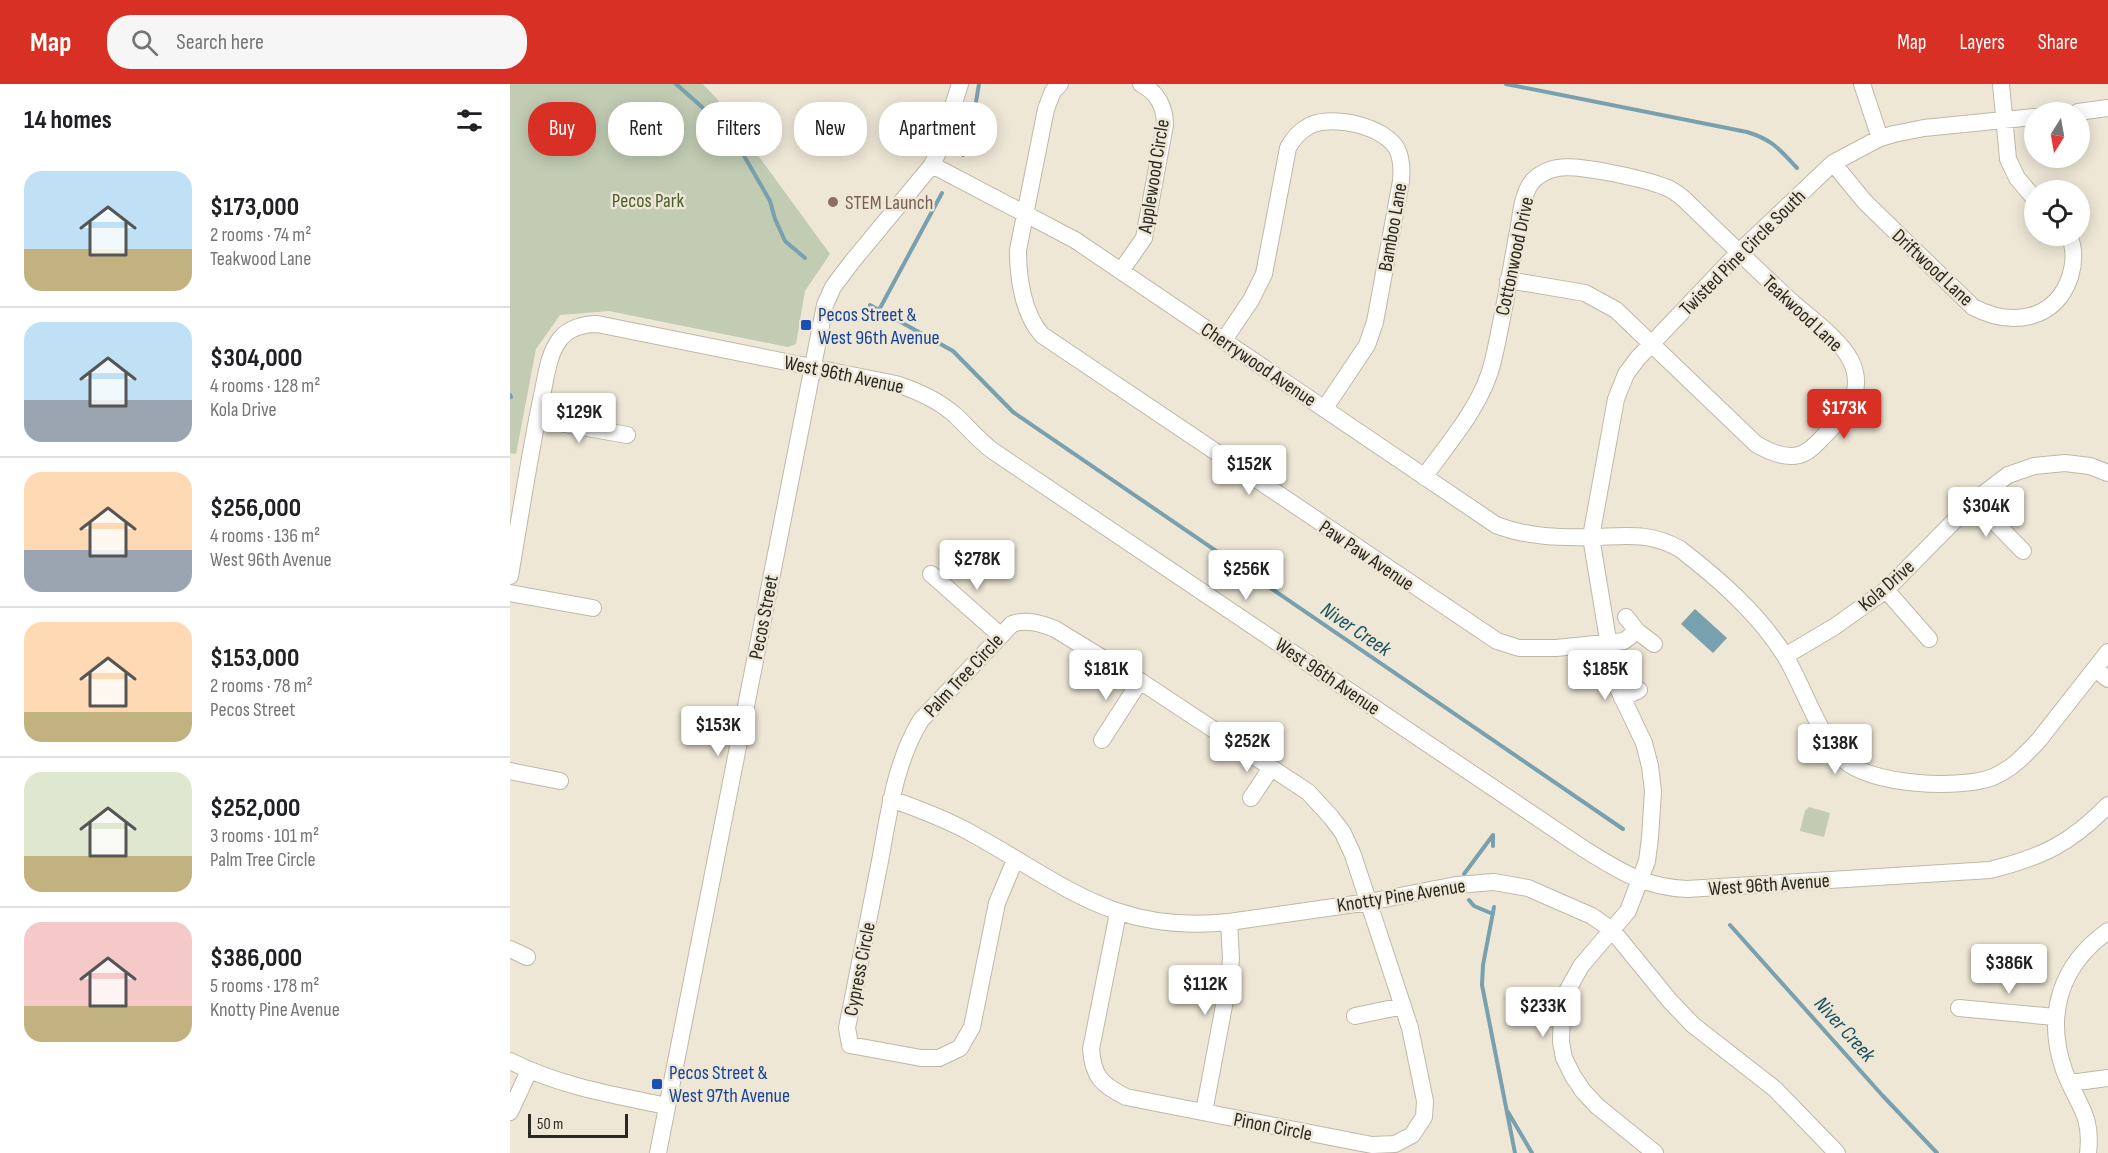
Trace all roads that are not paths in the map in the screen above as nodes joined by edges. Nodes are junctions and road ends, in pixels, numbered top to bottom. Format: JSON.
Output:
{"nodes":[{"id":1,"x":949,"y":84,"type":"edge"},
{"id":2,"x":960,"y":84,"type":"edge"},
{"id":3,"x":1060,"y":84,"type":"edge"},
{"id":4,"x":1141,"y":84,"type":"edge"},
{"id":5,"x":1862,"y":84,"type":"edge"},
{"id":6,"x":2001,"y":84,"type":"edge"},
{"id":7,"x":948,"y":102,"type":"edge"},
{"id":8,"x":953,"y":102,"type":"edge"},
{"id":9,"x":2108,"y":108,"type":"edge"},
{"id":10,"x":2090,"y":110,"type":"edge"},
{"id":11,"x":2024,"y":118,"type":"edge"},
{"id":12,"x":2005,"y":120,"type":"junction"},
{"id":13,"x":1880,"y":138,"type":"junction"},
{"id":14,"x":936,"y":156,"type":"edge"},
{"id":15,"x":1833,"y":163,"type":"junction"},
{"id":16,"x":932,"y":165,"type":"junction"},
{"id":17,"x":2024,"y":186,"type":"edge"},
{"id":18,"x":1026,"y":214,"type":"junction"},
{"id":19,"x":2072,"y":246,"type":"edge"},
{"id":20,"x":1738,"y":253,"type":"junction"},
{"id":21,"x":1121,"y":271,"type":"junction"},
{"id":22,"x":1508,"y":280,"type":"junction"},
{"id":23,"x":1224,"y":340,"type":"junction"},
{"id":24,"x":1652,"y":344,"type":"junction"},
{"id":25,"x":812,"y":367,"type":"junction"},
{"id":26,"x":1325,"y":408,"type":"junction"},
{"id":27,"x":537,"y":419,"type":"junction"},
{"id":28,"x":627,"y":435,"type":"dead end"},
{"id":29,"x":2108,"y":473,"type":"edge"},
{"id":30,"x":1424,"y":477,"type":"junction"},
{"id":31,"x":1974,"y":501,"type":"junction"},
{"id":32,"x":1591,"y":537,"type":"junction"},
{"id":33,"x":2023,"y":551,"type":"dead end"},
{"id":34,"x":932,"y":574,"type":"dead end"},
{"id":35,"x":510,"y":576,"type":"edge"},
{"id":36,"x":1886,"y":590,"type":"junction"},
{"id":37,"x":510,"y":593,"type":"edge"},
{"id":38,"x":593,"y":608,"type":"dead end"},
{"id":39,"x":1626,"y":617,"type":"dead end"},
{"id":40,"x":1637,"y":631,"type":"junction"},
{"id":41,"x":1000,"y":635,"type":"junction"},
{"id":42,"x":1929,"y":639,"type":"dead end"},
{"id":43,"x":1608,"y":643,"type":"junction"},
{"id":44,"x":1654,"y":644,"type":"dead end"},
{"id":45,"x":2108,"y":652,"type":"edge"},
{"id":46,"x":1785,"y":656,"type":"junction"},
{"id":47,"x":2102,"y":674,"type":"edge"},
{"id":48,"x":1140,"y":681,"type":"junction"},
{"id":49,"x":1639,"y":690,"type":"dead end"},
{"id":50,"x":1622,"y":698,"type":"junction"},
{"id":51,"x":1102,"y":740,"type":"dead end"},
{"id":52,"x":1271,"y":768,"type":"junction"},
{"id":53,"x":510,"y":771,"type":"edge"},
{"id":54,"x":560,"y":781,"type":"dead end"},
{"id":55,"x":1251,"y":798,"type":"dead end"},
{"id":56,"x":891,"y":799,"type":"junction"},
{"id":57,"x":2108,"y":805,"type":"edge"},
{"id":58,"x":1015,"y":860,"type":"junction"},
{"id":59,"x":1640,"y":881,"type":"junction"},
{"id":60,"x":1369,"y":902,"type":"junction"},
{"id":61,"x":1118,"y":913,"type":"junction"},
{"id":62,"x":1229,"y":922,"type":"junction"},
{"id":63,"x":1612,"y":930,"type":"junction"},
{"id":64,"x":2108,"y":931,"type":"edge"},
{"id":65,"x":510,"y":949,"type":"edge"},
{"id":66,"x":527,"y":957,"type":"dead end"},
{"id":67,"x":1403,"y":1006,"type":"junction"},
{"id":68,"x":1959,"y":1008,"type":"dead end"},
{"id":69,"x":1355,"y":1016,"type":"dead end"},
{"id":70,"x":2055,"y":1017,"type":"junction"},
{"id":71,"x":510,"y":1061,"type":"edge"},
{"id":72,"x":530,"y":1071,"type":"junction"},
{"id":73,"x":2108,"y":1078,"type":"edge"},
{"id":74,"x":2070,"y":1083,"type":"junction"},
{"id":75,"x":667,"y":1106,"type":"junction"},
{"id":76,"x":510,"y":1112,"type":"edge"},
{"id":77,"x":1204,"y":1112,"type":"junction"},
{"id":78,"x":658,"y":1153,"type":"edge"},
{"id":79,"x":1655,"y":1153,"type":"edge"},
{"id":80,"x":1837,"y":1153,"type":"edge"},
{"id":81,"x":2088,"y":1153,"type":"edge"}],
"edges":[{"from":1,"to":7,"type":"street","name":"Pecos Street"},
{"from":2,"to":8,"type":"street","name":"Pecos Street"},
{"from":3,"to":18,"type":"street","name":"Paw Paw Avenue"},
{"from":4,"to":21,"type":"street","name":"Applewood Circle"},
{"from":5,"to":13,"type":"street"},
{"from":6,"to":12,"type":"street"},
{"from":9,"to":10,"type":"street"},
{"from":11,"to":12,"type":"street","name":"Twisted Pine Circle South"},
{"from":12,"to":13,"type":"street","name":"Twisted Pine Circle South"},
{"from":12,"to":17,"type":"street"},
{"from":13,"to":15,"type":"street","name":"Twisted Pine Circle South"},
{"from":14,"to":16,"type":"street","name":"Pecos Street"},
{"from":15,"to":19,"type":"street","name":"Driftwood Lane"},
{"from":15,"to":20,"type":"street","name":"Twisted Pine Circle South"},
{"from":16,"to":18,"type":"street","name":"Cherrywood Avenue"},
{"from":16,"to":25,"type":"street","name":"Pecos Street"},
{"from":18,"to":21,"type":"street","name":"Cherrywood Avenue"},
{"from":18,"to":43,"type":"street","name":"Paw Paw Avenue"},
{"from":20,"to":22,"type":"street","name":"Cottonwood Drive"},
{"from":20,"to":24,"type":"street","name":"Twisted Pine Circle South"},
{"from":20,"to":24,"type":"street","name":"Teakwood Lane"},
{"from":21,"to":23,"type":"street","name":"Cherrywood Avenue"},
{"from":22,"to":24,"type":"street","name":"Teakwood Lane"},
{"from":22,"to":30,"type":"street","name":"Cottonwood Drive"},
{"from":23,"to":26,"type":"street","name":"Cherrywood Avenue"},
{"from":23,"to":26,"type":"street","name":"Bamboo Lane"},
{"from":24,"to":32,"type":"street","name":"Twisted Pine Circle South"},
{"from":25,"to":27,"type":"street","name":"West 96th Avenue"},
{"from":25,"to":59,"type":"street","name":"West 96th Avenue"},
{"from":25,"to":75,"type":"street","name":"Pecos Street"},
{"from":26,"to":30,"type":"street","name":"Cherrywood Avenue"},
{"from":27,"to":28,"type":"street"},
{"from":27,"to":35,"type":"street"},
{"from":29,"to":31,"type":"street","name":"Kola Drive"},
{"from":30,"to":32,"type":"street","name":"Cherrywood Avenue"},
{"from":31,"to":33,"type":"street"},
{"from":31,"to":36,"type":"street","name":"Kola Drive"},
{"from":32,"to":43,"type":"street","name":"Twisted Pine Circle South"},
{"from":32,"to":46,"type":"street","name":"Cherrywood Avenue"},
{"from":34,"to":41,"type":"street"},
{"from":36,"to":42,"type":"street"},
{"from":36,"to":46,"type":"street","name":"Kola Drive"},
{"from":37,"to":38,"type":"street"},
{"from":39,"to":40,"type":"street"},
{"from":40,"to":43,"type":"street","name":"Paw Paw Avenue"},
{"from":40,"to":44,"type":"street"},
{"from":41,"to":48,"type":"street","name":"Palm Tree Circle"},
{"from":41,"to":56,"type":"street","name":"Palm Tree Circle"},
{"from":43,"to":50,"type":"street","name":"Twisted Pine Circle South"},
{"from":45,"to":47,"type":"street","name":"Cherrywood Avenue"},
{"from":46,"to":47,"type":"street","name":"Cherrywood Avenue"},
{"from":48,"to":51,"type":"street"},
{"from":48,"to":52,"type":"street","name":"Palm Tree Circle"},
{"from":49,"to":50,"type":"street"},
{"from":50,"to":59,"type":"street","name":"Twisted Pine Circle South"},
{"from":52,"to":55,"type":"street"},
{"from":52,"to":60,"type":"street","name":"Palm Tree Circle"},
{"from":53,"to":54,"type":"street"},
{"from":56,"to":58,"type":"street","name":"Knotty Pine Avenue"},
{"from":56,"to":58,"type":"street","name":"Cypress Circle"},
{"from":57,"to":59,"type":"street","name":"West 96th Avenue"},
{"from":58,"to":61,"type":"street","name":"Knotty Pine Avenue"},
{"from":59,"to":63,"type":"street","name":"Twisted Pine Circle South"},
{"from":60,"to":62,"type":"street","name":"Knotty Pine Avenue"},
{"from":60,"to":63,"type":"street","name":"Knotty Pine Avenue"},
{"from":60,"to":67,"type":"street","name":"Pinon Circle"},
{"from":61,"to":62,"type":"street","name":"Knotty Pine Avenue"},
{"from":61,"to":77,"type":"street","name":"Pinon Circle"},
{"from":62,"to":77,"type":"street"},
{"from":63,"to":79,"type":"street","name":"Twisted Pine Circle South"},
{"from":63,"to":80,"type":"street","name":"Knotty Pine Avenue"},
{"from":64,"to":70,"type":"street"},
{"from":65,"to":66,"type":"street"},
{"from":67,"to":69,"type":"street"},
{"from":67,"to":77,"type":"street","name":"Pinon Circle"},
{"from":68,"to":70,"type":"street"},
{"from":70,"to":74,"type":"street"},
{"from":71,"to":72,"type":"street"},
{"from":72,"to":75,"type":"street"},
{"from":72,"to":76,"type":"street"},
{"from":73,"to":74,"type":"street"},
{"from":74,"to":81,"type":"street"},
{"from":75,"to":78,"type":"street","name":"Pecos Street"}]}
